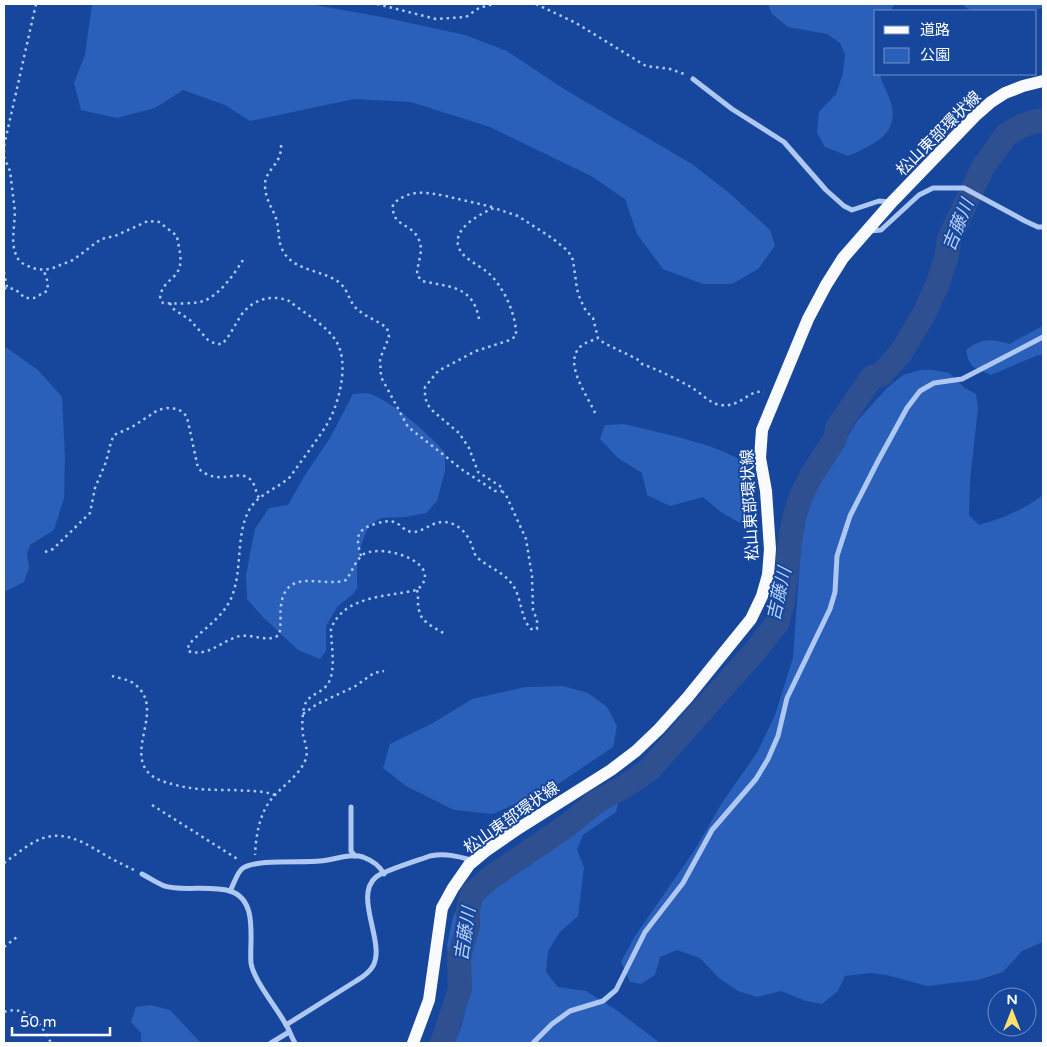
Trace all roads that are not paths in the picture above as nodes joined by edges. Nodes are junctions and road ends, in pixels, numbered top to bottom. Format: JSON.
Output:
{"nodes":[{"id":1,"x":693,"y":79,"type":"road end"},
{"id":2,"x":1043,"y":82,"type":"edge"},
{"id":3,"x":892,"y":202,"type":"junction"},
{"id":4,"x":1043,"y":227,"type":"edge"},
{"id":5,"x":866,"y":232,"type":"junction"},
{"id":6,"x":1043,"y":337,"type":"edge"},
{"id":7,"x":351,"y":808,"type":"dead end"},
{"id":8,"x":355,"y":856,"type":"junction"},
{"id":9,"x":474,"y":861,"type":"junction"},
{"id":10,"x":142,"y":874,"type":"road end"},
{"id":11,"x":384,"y":874,"type":"junction"},
{"id":12,"x":230,"y":891,"type":"junction"},
{"id":13,"x":286,"y":1025,"type":"junction"},
{"id":14,"x":289,"y":1032,"type":"junction"},
{"id":15,"x":271,"y":1043,"type":"edge"},
{"id":16,"x":294,"y":1043,"type":"edge"},
{"id":17,"x":414,"y":1043,"type":"edge"},
{"id":18,"x":533,"y":1043,"type":"edge"}],
"edges":[{"from":1,"to":3,"type":"street"},
{"from":2,"to":3,"type":"main road","name":"松山東部環状線"},
{"from":3,"to":5,"type":"main road","name":"松山東部環状線"},
{"from":4,"to":5,"type":"street"},
{"from":5,"to":9,"type":"main road","name":"松山東部環状線"},
{"from":6,"to":18,"type":"street"},
{"from":7,"to":8,"type":"street"},
{"from":8,"to":11,"type":"street"},
{"from":8,"to":12,"type":"street"},
{"from":9,"to":11,"type":"street"},
{"from":9,"to":17,"type":"main road","name":"松山東部環状線"},
{"from":10,"to":12,"type":"street"},
{"from":11,"to":13,"type":"street"},
{"from":12,"to":13,"type":"street"},
{"from":13,"to":14,"type":"street"},
{"from":14,"to":15,"type":"street"},
{"from":14,"to":16,"type":"street"}]}
